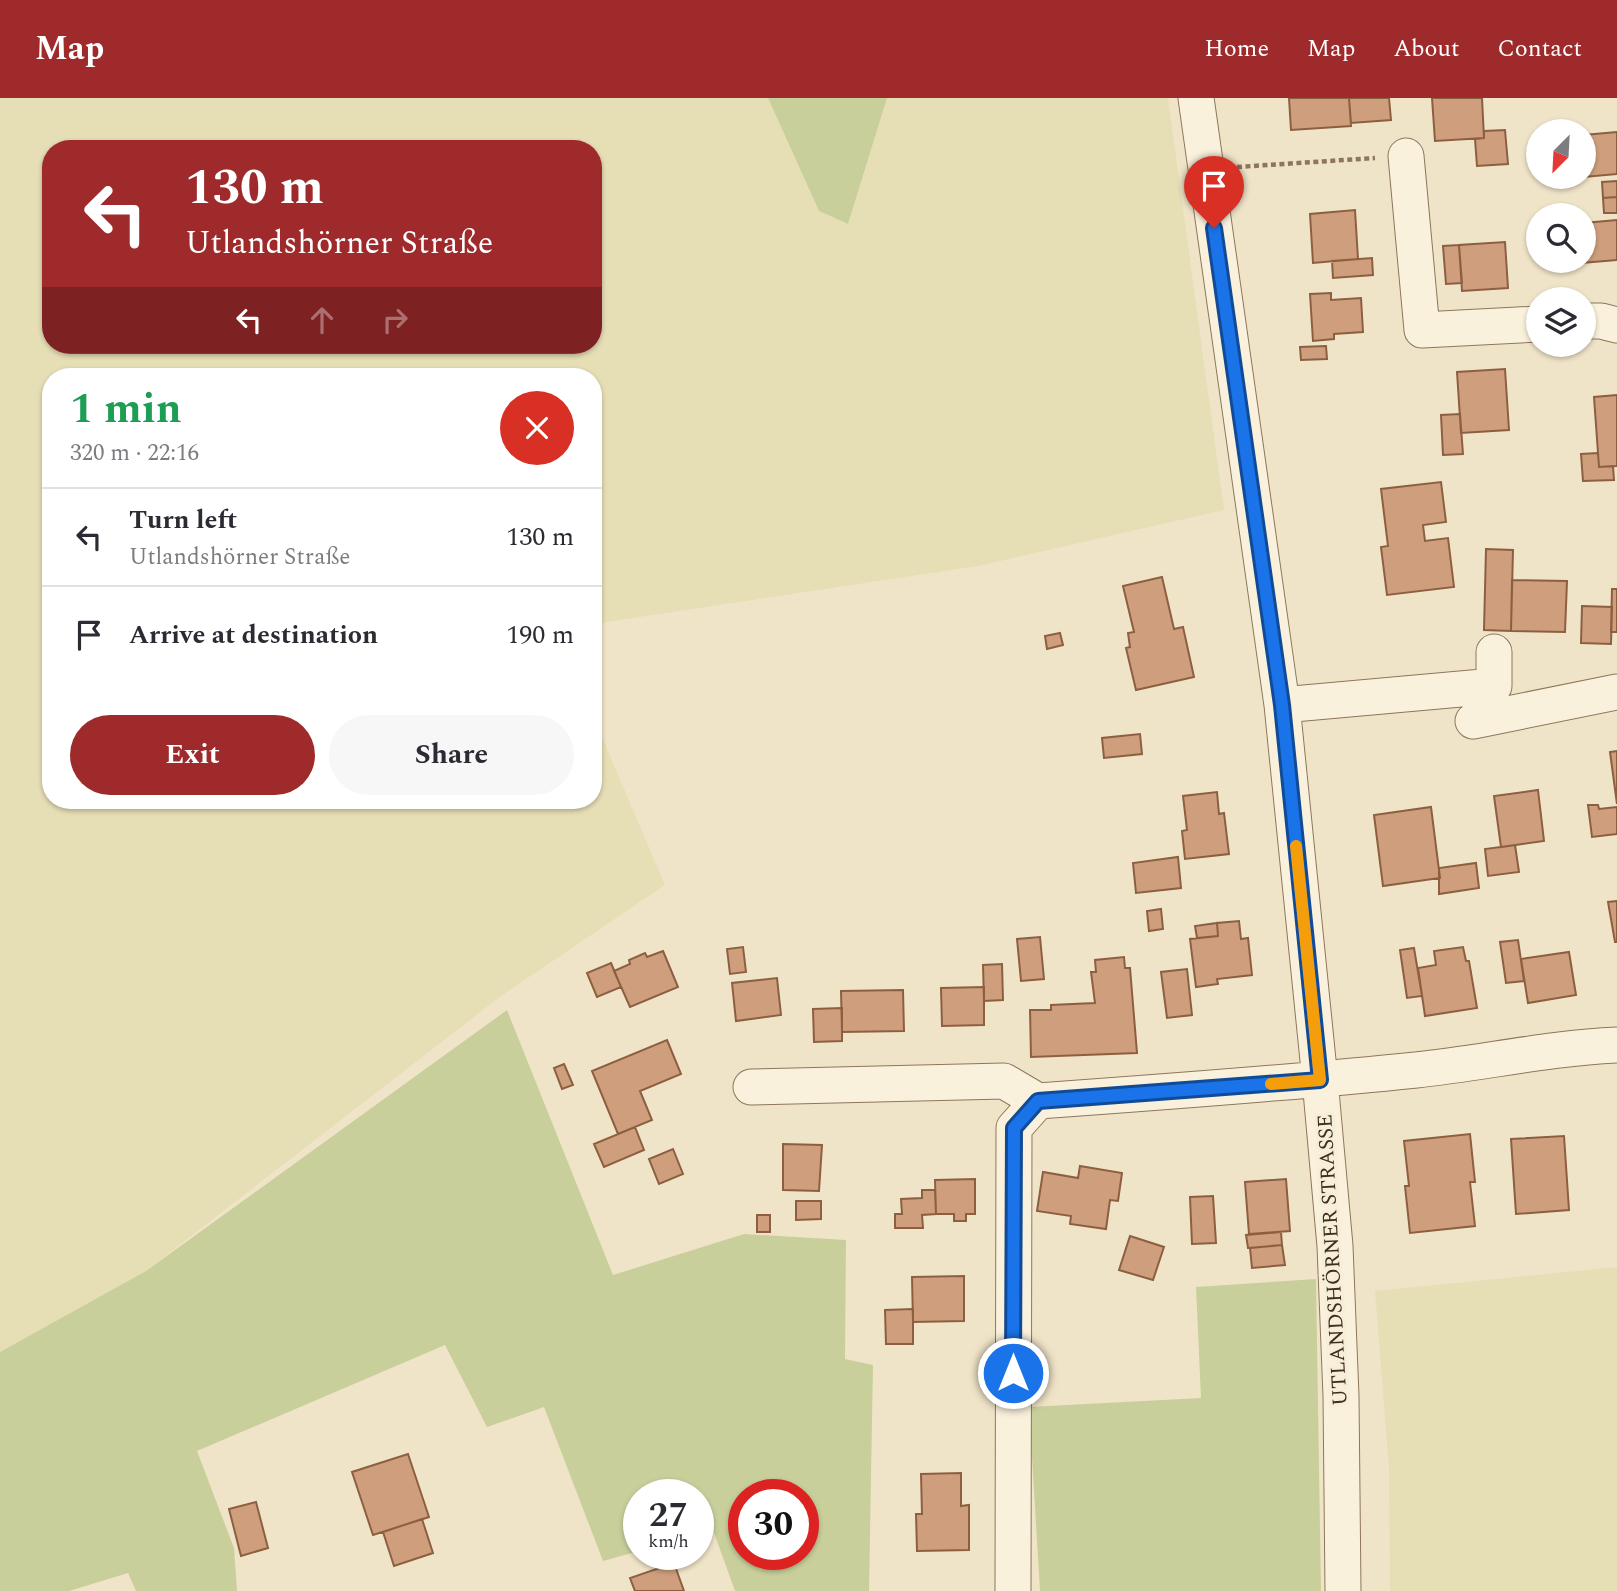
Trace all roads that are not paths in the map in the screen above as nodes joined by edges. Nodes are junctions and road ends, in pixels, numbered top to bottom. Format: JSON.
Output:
{"nodes":[{"id":1,"x":1196,"y":98,"type":"edge"},
{"id":2,"x":1406,"y":156,"type":"road end"},
{"id":3,"x":1596,"y":321,"type":"edge"},
{"id":4,"x":1526,"y":325,"type":"edge"},
{"id":5,"x":1617,"y":325,"type":"edge"},
{"id":6,"x":1494,"y":652,"type":"dead end"},
{"id":7,"x":1617,"y":692,"type":"edge"},
{"id":8,"x":1282,"y":705,"type":"junction"},
{"id":9,"x":1473,"y":721,"type":"dead end"},
{"id":10,"x":1617,"y":1045,"type":"edge"},
{"id":11,"x":1320,"y":1080,"type":"junction"},
{"id":12,"x":751,"y":1087,"type":"dead end"},
{"id":13,"x":1038,"y":1101,"type":"junction"},
{"id":14,"x":1013,"y":1591,"type":"edge"},
{"id":15,"x":1343,"y":1591,"type":"edge"}],
"edges":[{"from":1,"to":8,"type":"street","name":"UTLANDSHÖRNER STRASSE"},
{"from":2,"to":4,"type":"street"},
{"from":3,"to":5,"type":"street"},
{"from":6,"to":8,"type":"street"},
{"from":7,"to":9,"type":"street"},
{"from":8,"to":11,"type":"street","name":"UTLANDSHÖRNER STRASSE"},
{"from":10,"to":11,"type":"street"},
{"from":11,"to":13,"type":"street"},
{"from":11,"to":15,"type":"street","name":"UTLANDSHÖRNER STRASSE"},
{"from":12,"to":13,"type":"street"},
{"from":13,"to":14,"type":"street"}]}
